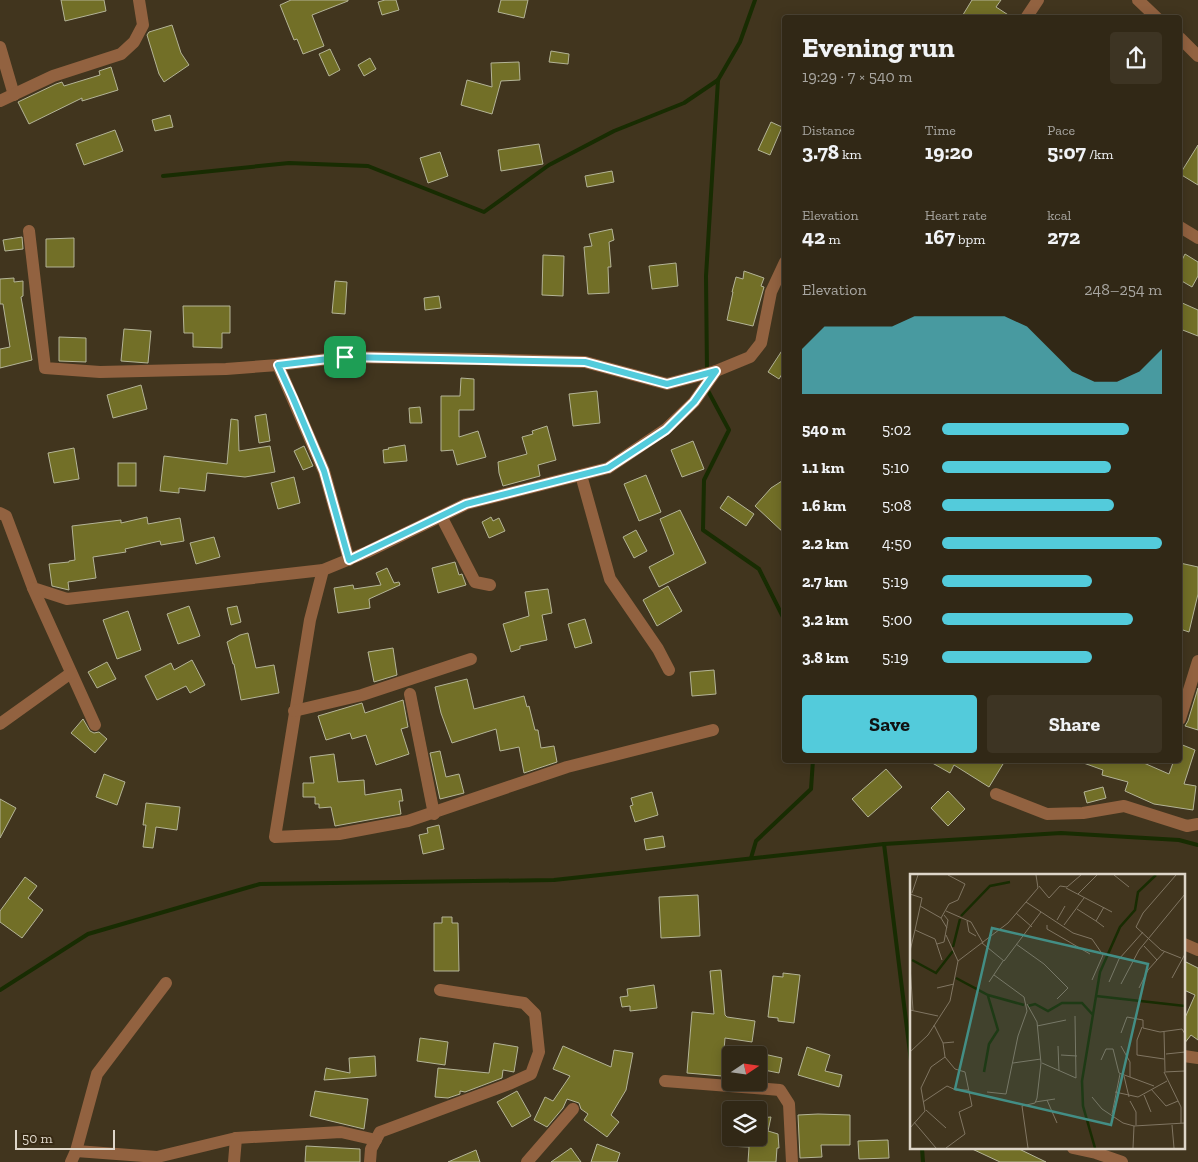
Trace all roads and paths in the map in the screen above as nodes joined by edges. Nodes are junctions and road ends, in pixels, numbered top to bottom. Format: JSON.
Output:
{"nodes":[{"id":1,"x":138,"y":0,"type":"edge"},
{"id":2,"x":1038,"y":0,"type":"edge"},
{"id":3,"x":1138,"y":0,"type":"edge"},
{"id":4,"x":1028,"y":15,"type":"edge"},
{"id":5,"x":1154,"y":15,"type":"edge"},
{"id":6,"x":1182,"y":40,"type":"edge"},
{"id":7,"x":0,"y":47,"type":"edge"},
{"id":8,"x":1198,"y":56,"type":"edge"},
{"id":9,"x":14,"y":95,"type":"junction"},
{"id":10,"x":0,"y":101,"type":"edge"},
{"id":11,"x":1182,"y":228,"type":"edge"},
{"id":12,"x":29,"y":230,"type":"dead end"},
{"id":13,"x":1198,"y":238,"type":"edge"},
{"id":14,"x":782,"y":268,"type":"edge"},
{"id":15,"x":278,"y":365,"type":"junction"},
{"id":16,"x":716,"y":371,"type":"junction"},
{"id":17,"x":580,"y":475,"type":"junction"},
{"id":18,"x":0,"y":513,"type":"edge"},
{"id":19,"x":441,"y":516,"type":"junction"},
{"id":20,"x":349,"y":560,"type":"junction"},
{"id":21,"x":323,"y":570,"type":"junction"},
{"id":22,"x":490,"y":585,"type":"dead end"},
{"id":23,"x":33,"y":588,"type":"junction"},
{"id":24,"x":471,"y":659,"type":"dead end"},
{"id":25,"x":1198,"y":662,"type":"edge"},
{"id":26,"x":669,"y":670,"type":"dead end"},
{"id":27,"x":71,"y":673,"type":"junction"},
{"id":28,"x":410,"y":694,"type":"dead end"},
{"id":29,"x":294,"y":711,"type":"junction"},
{"id":30,"x":1182,"y":713,"type":"edge"},
{"id":31,"x":0,"y":724,"type":"edge"},
{"id":32,"x":94,"y":725,"type":"dead end"},
{"id":33,"x":713,"y":730,"type":"dead end"},
{"id":34,"x":996,"y":794,"type":"dead end"},
{"id":35,"x":434,"y":814,"type":"junction"},
{"id":36,"x":1198,"y":824,"type":"edge"},
{"id":37,"x":1186,"y":945,"type":"edge"},
{"id":38,"x":1198,"y":950,"type":"edge"},
{"id":39,"x":166,"y":983,"type":"dead end"},
{"id":40,"x":440,"y":990,"type":"dead end"},
{"id":41,"x":665,"y":1081,"type":"dead end"},
{"id":42,"x":573,"y":1108,"type":"dead end"},
{"id":43,"x":236,"y":1138,"type":"junction"},
{"id":44,"x":376,"y":1140,"type":"junction"},
{"id":45,"x":1082,"y":1150,"type":"edge"},
{"id":46,"x":74,"y":1157,"type":"edge"},
{"id":47,"x":234,"y":1162,"type":"edge"},
{"id":48,"x":370,"y":1162,"type":"edge"},
{"id":49,"x":527,"y":1162,"type":"edge"},
{"id":50,"x":792,"y":1162,"type":"edge"},
{"id":51,"x":1122,"y":1162,"type":"edge"}],
"edges":[{"from":1,"to":9,"type":"street"},
{"from":2,"to":4,"type":"street"},
{"from":3,"to":5,"type":"street"},
{"from":6,"to":8,"type":"street"},
{"from":7,"to":9,"type":"street"},
{"from":9,"to":10,"type":"street"},
{"from":11,"to":13,"type":"street"},
{"from":12,"to":15,"type":"street"},
{"from":14,"to":16,"type":"street"},
{"from":15,"to":16,"type":"street"},
{"from":15,"to":20,"type":"street"},
{"from":16,"to":17,"type":"street"},
{"from":17,"to":19,"type":"street"},
{"from":17,"to":26,"type":"street"},
{"from":18,"to":23,"type":"street"},
{"from":19,"to":20,"type":"street"},
{"from":19,"to":22,"type":"street"},
{"from":20,"to":21,"type":"street"},
{"from":21,"to":23,"type":"street"},
{"from":21,"to":29,"type":"street"},
{"from":23,"to":27,"type":"street"},
{"from":24,"to":29,"type":"street"},
{"from":25,"to":30,"type":"street"},
{"from":27,"to":31,"type":"street"},
{"from":27,"to":32,"type":"street"},
{"from":28,"to":35,"type":"street"},
{"from":29,"to":35,"type":"street"},
{"from":33,"to":35,"type":"street"},
{"from":34,"to":36,"type":"street"},
{"from":37,"to":38,"type":"street"},
{"from":39,"to":46,"type":"street"},
{"from":40,"to":44,"type":"street"},
{"from":41,"to":50,"type":"street"},
{"from":42,"to":49,"type":"street"},
{"from":43,"to":44,"type":"street"},
{"from":43,"to":46,"type":"street"},
{"from":43,"to":47,"type":"street"},
{"from":44,"to":48,"type":"street"},
{"from":45,"to":51,"type":"street"}]}
